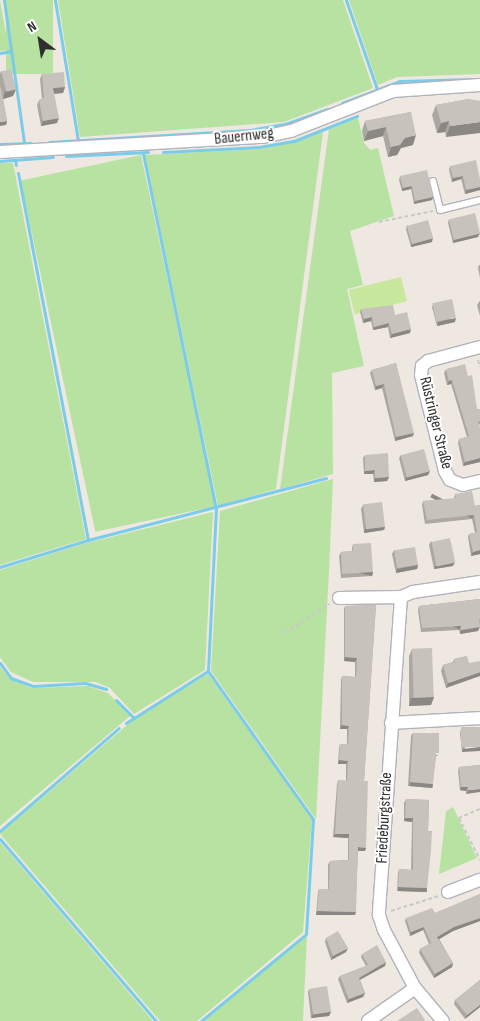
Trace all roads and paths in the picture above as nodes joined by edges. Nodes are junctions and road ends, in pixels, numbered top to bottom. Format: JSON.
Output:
{"nodes":[{"id":1,"x":480,"y":86,"type":"edge"},
{"id":2,"x":0,"y":152,"type":"edge"},
{"id":3,"x":433,"y":180,"type":"dead end"},
{"id":4,"x":480,"y":200,"type":"edge"},
{"id":5,"x":440,"y":210,"type":"junction"},
{"id":6,"x":379,"y":222,"type":"dead end"},
{"id":7,"x":480,"y":346,"type":"edge"},
{"id":8,"x":480,"y":481,"type":"edge"},
{"id":9,"x":480,"y":582,"type":"edge"},
{"id":10,"x":401,"y":597,"type":"junction"},
{"id":11,"x":339,"y":598,"type":"joint"},
{"id":12,"x":285,"y":633,"type":"dead end"},
{"id":13,"x":480,"y":718,"type":"edge"},
{"id":14,"x":390,"y":723,"type":"junction"},
{"id":15,"x":480,"y":809,"type":"edge"},
{"id":16,"x":480,"y":860,"type":"edge"},
{"id":17,"x":480,"y":880,"type":"edge"},
{"id":18,"x":448,"y":892,"type":"joint"},
{"id":19,"x":379,"y":915,"type":"junction"},
{"id":20,"x":415,"y":988,"type":"junction"},
{"id":21,"x":368,"y":1021,"type":"edge"},
{"id":22,"x":443,"y":1021,"type":"edge"}],
"edges":[{"from":1,"to":2,"type":"street","name":"Bauernweg"},
{"from":3,"to":5,"type":"lane"},
{"from":4,"to":5,"type":"lane"},
{"from":5,"to":6,"type":"path"},
{"from":7,"to":8,"type":"street","name":"Rüstringer Straße"},
{"from":9,"to":10,"type":"street"},
{"from":10,"to":11,"type":"street"},
{"from":10,"to":14,"type":"street","name":"Friedeburgstraße"},
{"from":11,"to":12,"type":"path"},
{"from":13,"to":14,"type":"street"},
{"from":14,"to":19,"type":"street","name":"Friedeburgstraße"},
{"from":15,"to":16,"type":"path"},
{"from":17,"to":18,"type":"street"},
{"from":18,"to":19,"type":"path"},
{"from":19,"to":20,"type":"street","name":"Friedeburgstraße"},
{"from":20,"to":21,"type":"street"},
{"from":20,"to":22,"type":"street","name":"Friedeburgstraße"}]}
